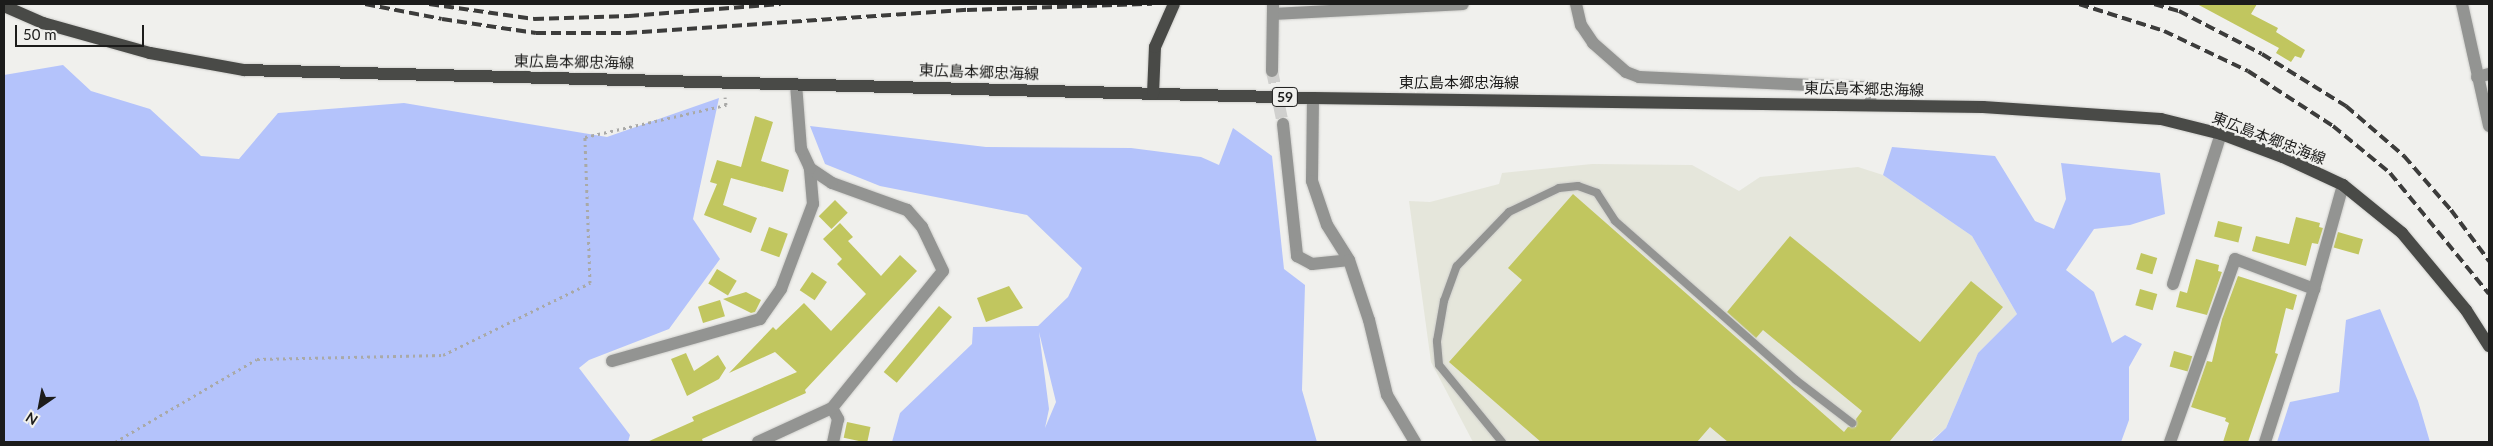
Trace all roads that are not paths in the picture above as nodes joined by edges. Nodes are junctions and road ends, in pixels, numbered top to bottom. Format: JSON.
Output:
{"nodes":[{"id":1,"x":1174,"y":4,"type":"edge"},
{"id":2,"x":1463,"y":4,"type":"edge"},
{"id":3,"x":1576,"y":4,"type":"edge"},
{"id":4,"x":2462,"y":4,"type":"edge"},
{"id":5,"x":4,"y":6,"type":"edge"},
{"id":6,"x":1274,"y":9,"type":"edge"},
{"id":7,"x":1272,"y":71,"type":"tunnel mouth"},
{"id":8,"x":2483,"y":76,"type":"edge"},
{"id":9,"x":796,"y":84,"type":"junction"},
{"id":10,"x":1153,"y":94,"type":"junction"},
{"id":11,"x":1313,"y":98,"type":"junction"},
{"id":12,"x":1871,"y":105,"type":"junction"},
{"id":13,"x":1282,"y":124,"type":"tunnel mouth"},
{"id":14,"x":2489,"y":126,"type":"edge"},
{"id":15,"x":2220,"y":134,"type":"junction"},
{"id":16,"x":810,"y":168,"type":"junction"},
{"id":17,"x":2343,"y":185,"type":"junction"},
{"id":18,"x":1349,"y":260,"type":"junction"},
{"id":19,"x":2173,"y":284,"type":"dead end"},
{"id":20,"x":2314,"y":289,"type":"junction"},
{"id":21,"x":2489,"y":346,"type":"edge"},
{"id":22,"x":612,"y":361,"type":"dead end"},
{"id":23,"x":832,"y":408,"type":"junction"},
{"id":24,"x":1852,"y":423,"type":"dead end"},
{"id":25,"x":758,"y":442,"type":"edge"},
{"id":26,"x":833,"y":442,"type":"edge"},
{"id":27,"x":1414,"y":442,"type":"edge"},
{"id":28,"x":1502,"y":442,"type":"edge"},
{"id":29,"x":2170,"y":442,"type":"edge"},
{"id":30,"x":2265,"y":442,"type":"edge"}],
"edges":[{"from":1,"to":10,"type":"main road"},
{"from":2,"to":6,"type":"street"},
{"from":3,"to":12,"type":"street"},
{"from":4,"to":8,"type":"street"},
{"from":5,"to":9,"type":"main road","name":"東広島本郷忠海線","number":"59"},
{"from":6,"to":7,"type":"street"},
{"from":8,"to":14,"type":"street"},
{"from":9,"to":10,"type":"main road","name":"東広島本郷忠海線","number":"59"},
{"from":9,"to":16,"type":"street"},
{"from":10,"to":11,"type":"main road","name":"東広島本郷忠海線","number":"59"},
{"from":11,"to":12,"type":"main road","name":"東広島本郷忠海線","number":"59"},
{"from":11,"to":18,"type":"street"},
{"from":12,"to":15,"type":"main road","name":"東広島本郷忠海線","number":"59"},
{"from":13,"to":18,"type":"street"},
{"from":15,"to":17,"type":"main road","name":"東広島本郷忠海線","number":"59"},
{"from":15,"to":19,"type":"street"},
{"from":16,"to":22,"type":"street"},
{"from":16,"to":23,"type":"street"},
{"from":17,"to":20,"type":"street"},
{"from":17,"to":21,"type":"main road","name":"東広島本郷忠海線","number":"59"},
{"from":18,"to":27,"type":"street"},
{"from":20,"to":29,"type":"street"},
{"from":20,"to":30,"type":"street"},
{"from":23,"to":25,"type":"street"},
{"from":23,"to":26,"type":"street"},
{"from":24,"to":28,"type":"lane"}]}
